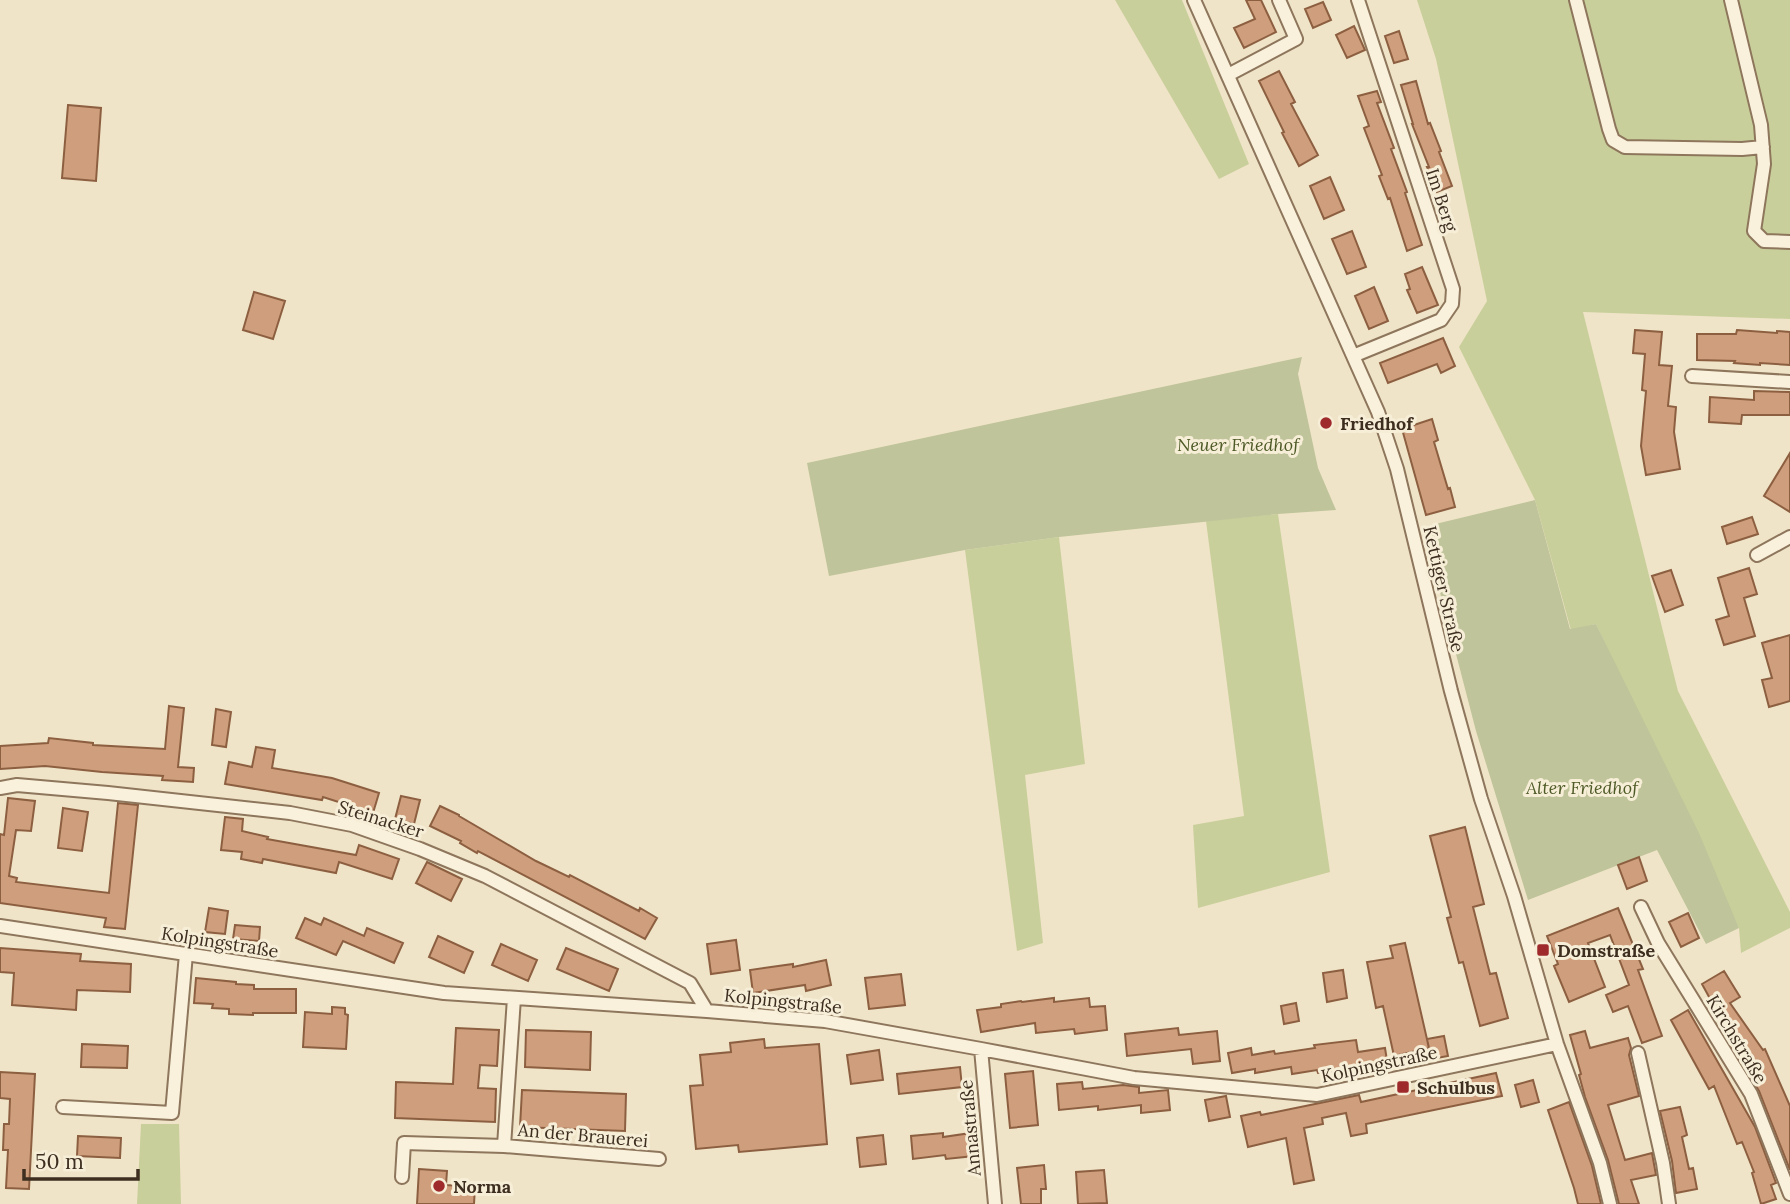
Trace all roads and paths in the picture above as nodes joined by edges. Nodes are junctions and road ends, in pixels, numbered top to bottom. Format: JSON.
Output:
{"nodes":[{"id":1,"x":1194,"y":0,"type":"edge"},
{"id":2,"x":1279,"y":0,"type":"edge"},
{"id":3,"x":1358,"y":0,"type":"edge"},
{"id":4,"x":1576,"y":0,"type":"edge"},
{"id":5,"x":1731,"y":0,"type":"edge"},
{"id":6,"x":1228,"y":75,"type":"junction"},
{"id":7,"x":1763,"y":147,"type":"junction"},
{"id":8,"x":1790,"y":242,"type":"edge"},
{"id":9,"x":1353,"y":356,"type":"junction"},
{"id":10,"x":1692,"y":376,"type":"dead end"},
{"id":11,"x":1790,"y":382,"type":"edge"},
{"id":12,"x":1790,"y":537,"type":"edge"},
{"id":13,"x":1758,"y":555,"type":"dead end"},
{"id":14,"x":0,"y":788,"type":"edge"},
{"id":15,"x":1641,"y":908,"type":"dead end"},
{"id":16,"x":0,"y":926,"type":"edge"},
{"id":17,"x":186,"y":954,"type":"junction"},
{"id":18,"x":514,"y":998,"type":"junction"},
{"id":19,"x":708,"y":1011,"type":"junction"},
{"id":20,"x":1557,"y":1044,"type":"junction"},
{"id":21,"x":981,"y":1049,"type":"junction"},
{"id":22,"x":1637,"y":1053,"type":"dead end"},
{"id":23,"x":63,"y":1107,"type":"dead end"},
{"id":24,"x":504,"y":1146,"type":"junction"},
{"id":25,"x":659,"y":1159,"type":"dead end"},
{"id":26,"x":402,"y":1177,"type":"dead end"},
{"id":27,"x":1790,"y":1195,"type":"edge"},
{"id":28,"x":995,"y":1204,"type":"edge"},
{"id":29,"x":1610,"y":1204,"type":"edge"},
{"id":30,"x":1669,"y":1204,"type":"edge"}],
"edges":[{"from":1,"to":6,"type":"street","name":"Kettiger Straße"},
{"from":2,"to":6,"type":"street"},
{"from":3,"to":9,"type":"street","name":"Im Berg"},
{"from":4,"to":7,"type":"street"},
{"from":5,"to":7,"type":"street"},
{"from":6,"to":9,"type":"street","name":"Kettiger Straße"},
{"from":7,"to":8,"type":"street"},
{"from":9,"to":20,"type":"street","name":"Kettiger Straße"},
{"from":10,"to":11,"type":"street"},
{"from":12,"to":13,"type":"street"},
{"from":14,"to":19,"type":"street","name":"Steinacker"},
{"from":15,"to":27,"type":"street","name":"Kirchstraße"},
{"from":16,"to":17,"type":"street","name":"Kolpingstraße"},
{"from":17,"to":18,"type":"street","name":"Kolpingstraße"},
{"from":17,"to":23,"type":"street"},
{"from":18,"to":19,"type":"street","name":"Kolpingstraße"},
{"from":18,"to":24,"type":"street","name":"An der Brauerei"},
{"from":19,"to":21,"type":"street","name":"Kolpingstraße"},
{"from":20,"to":21,"type":"street","name":"Kolpingstraße"},
{"from":20,"to":29,"type":"street","name":"Kettiger Straße"},
{"from":21,"to":28,"type":"street","name":"Annastraße"},
{"from":22,"to":30,"type":"street"},
{"from":24,"to":25,"type":"street","name":"An der Brauerei"},
{"from":24,"to":26,"type":"street","name":"An der Brauerei"}]}
